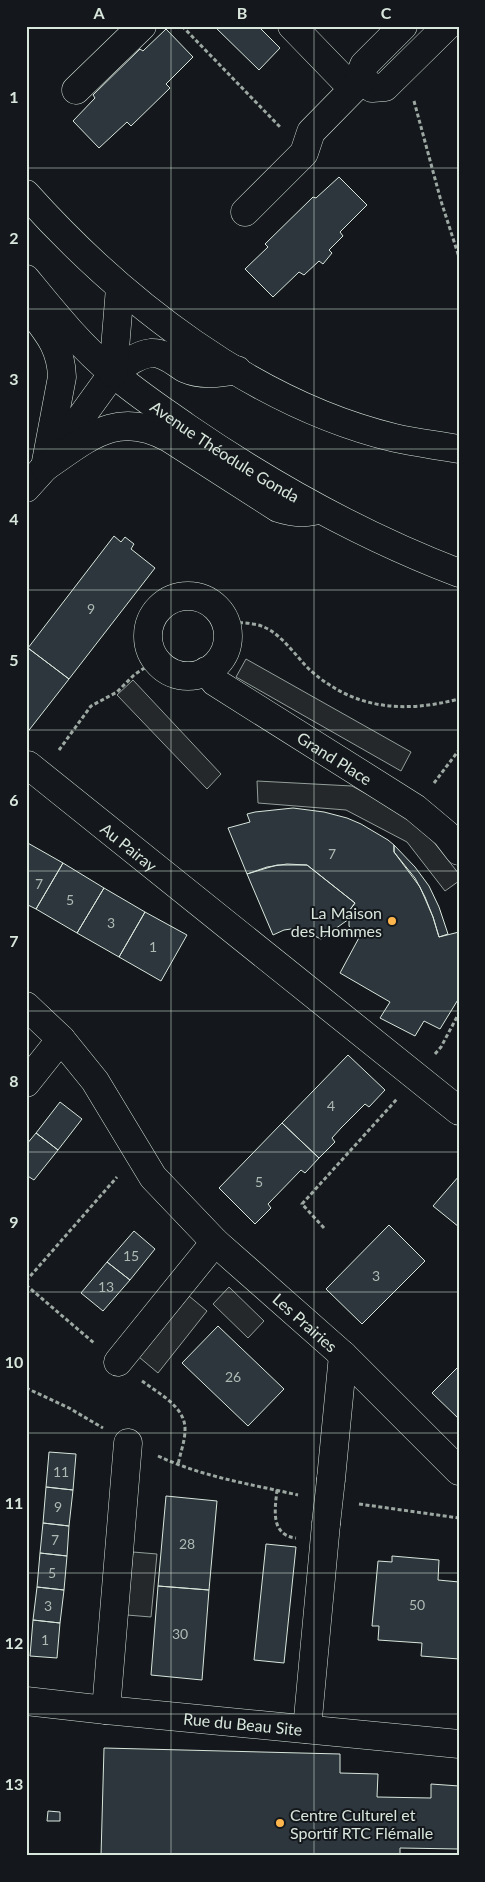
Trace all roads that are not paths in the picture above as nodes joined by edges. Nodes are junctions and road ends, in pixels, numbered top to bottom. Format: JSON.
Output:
{"nodes":[{"id":1,"x":142,"y":26,"type":"edge"},
{"id":2,"x":292,"y":26,"type":"edge"},
{"id":3,"x":403,"y":26,"type":"edge"},
{"id":4,"x":447,"y":26,"type":"edge"},
{"id":5,"x":452,"y":26,"type":"edge"},
{"id":6,"x":459,"y":34,"type":"edge"},
{"id":7,"x":358,"y":84,"type":"junction"},
{"id":8,"x":76,"y":90,"type":"dead end"},
{"id":9,"x":26,"y":194,"type":"edge"},
{"id":10,"x":245,"y":212,"type":"dead end"},
{"id":11,"x":26,"y":279,"type":"edge"},
{"id":12,"x":120,"y":288,"type":"junction"},
{"id":13,"x":26,"y":305,"type":"edge"},
{"id":14,"x":237,"y":370,"type":"junction"},
{"id":15,"x":113,"y":373,"type":"junction"},
{"id":16,"x":459,"y":449,"type":"edge"},
{"id":17,"x":46,"y":467,"type":"junction"},
{"id":18,"x":26,"y":488,"type":"edge"},
{"id":19,"x":320,"y":510,"type":"junction"},
{"id":20,"x":459,"y":573,"type":"edge"},
{"id":21,"x":206,"y":671,"type":"junction"},
{"id":22,"x":34,"y":770,"type":"road end"},
{"id":23,"x":459,"y":851,"type":"edge"},
{"id":24,"x":26,"y":1006,"type":"edge"},
{"id":25,"x":61,"y":1039,"type":"junction"},
{"id":26,"x":26,"y":1083,"type":"edge"},
{"id":27,"x":459,"y":1111,"type":"edge"},
{"id":28,"x":215,"y":1242,"type":"junction"},
{"id":29,"x":343,"y":1355,"type":"junction"},
{"id":30,"x":118,"y":1362,"type":"dead end"},
{"id":31,"x":128,"y":1443,"type":"road end"},
{"id":32,"x":459,"y":1471,"type":"edge"},
{"id":33,"x":26,"y":1701,"type":"edge"},
{"id":34,"x":106,"y":1710,"type":"junction"},
{"id":35,"x":307,"y":1729,"type":"junction"},
{"id":36,"x":459,"y":1744,"type":"edge"}],
"edges":[{"from":1,"to":8,"type":"street"},
{"from":2,"to":7,"type":"street"},
{"from":3,"to":7,"type":"street"},
{"from":4,"to":7,"type":"street"},
{"from":5,"to":6,"type":"street"},
{"from":7,"to":10,"type":"street"},
{"from":9,"to":12,"type":"street"},
{"from":11,"to":15,"type":"street","name":"Avenue Théodule Gonda"},
{"from":12,"to":14,"type":"street"},
{"from":12,"to":15,"type":"street"},
{"from":13,"to":17,"type":"street"},
{"from":14,"to":15,"type":"street"},
{"from":14,"to":16,"type":"street"},
{"from":15,"to":17,"type":"street"},
{"from":15,"to":19,"type":"street","name":"Avenue Théodule Gonda"},
{"from":17,"to":18,"type":"street"},
{"from":17,"to":19,"type":"street"},
{"from":19,"to":20,"type":"street","name":"Avenue Théodule Gonda"},
{"from":21,"to":21,"type":"street"},
{"from":21,"to":23,"type":"street","name":"Grand Place"},
{"from":22,"to":27,"type":"street","name":"Au Pairay"},
{"from":24,"to":25,"type":"street","name":"Les Prairies"},
{"from":25,"to":26,"type":"street"},
{"from":25,"to":28,"type":"street","name":"Les Prairies"},
{"from":28,"to":29,"type":"street","name":"Les Prairies"},
{"from":28,"to":30,"type":"street"},
{"from":29,"to":32,"type":"street"},
{"from":29,"to":35,"type":"street","name":"Les Prairies","bridge":true},
{"from":31,"to":34,"type":"street"},
{"from":33,"to":34,"type":"street","name":"Rue du Beau Site"},
{"from":34,"to":35,"type":"street","name":"Rue du Beau Site"},
{"from":35,"to":36,"type":"street","name":"Rue du Beau Site"}]}
